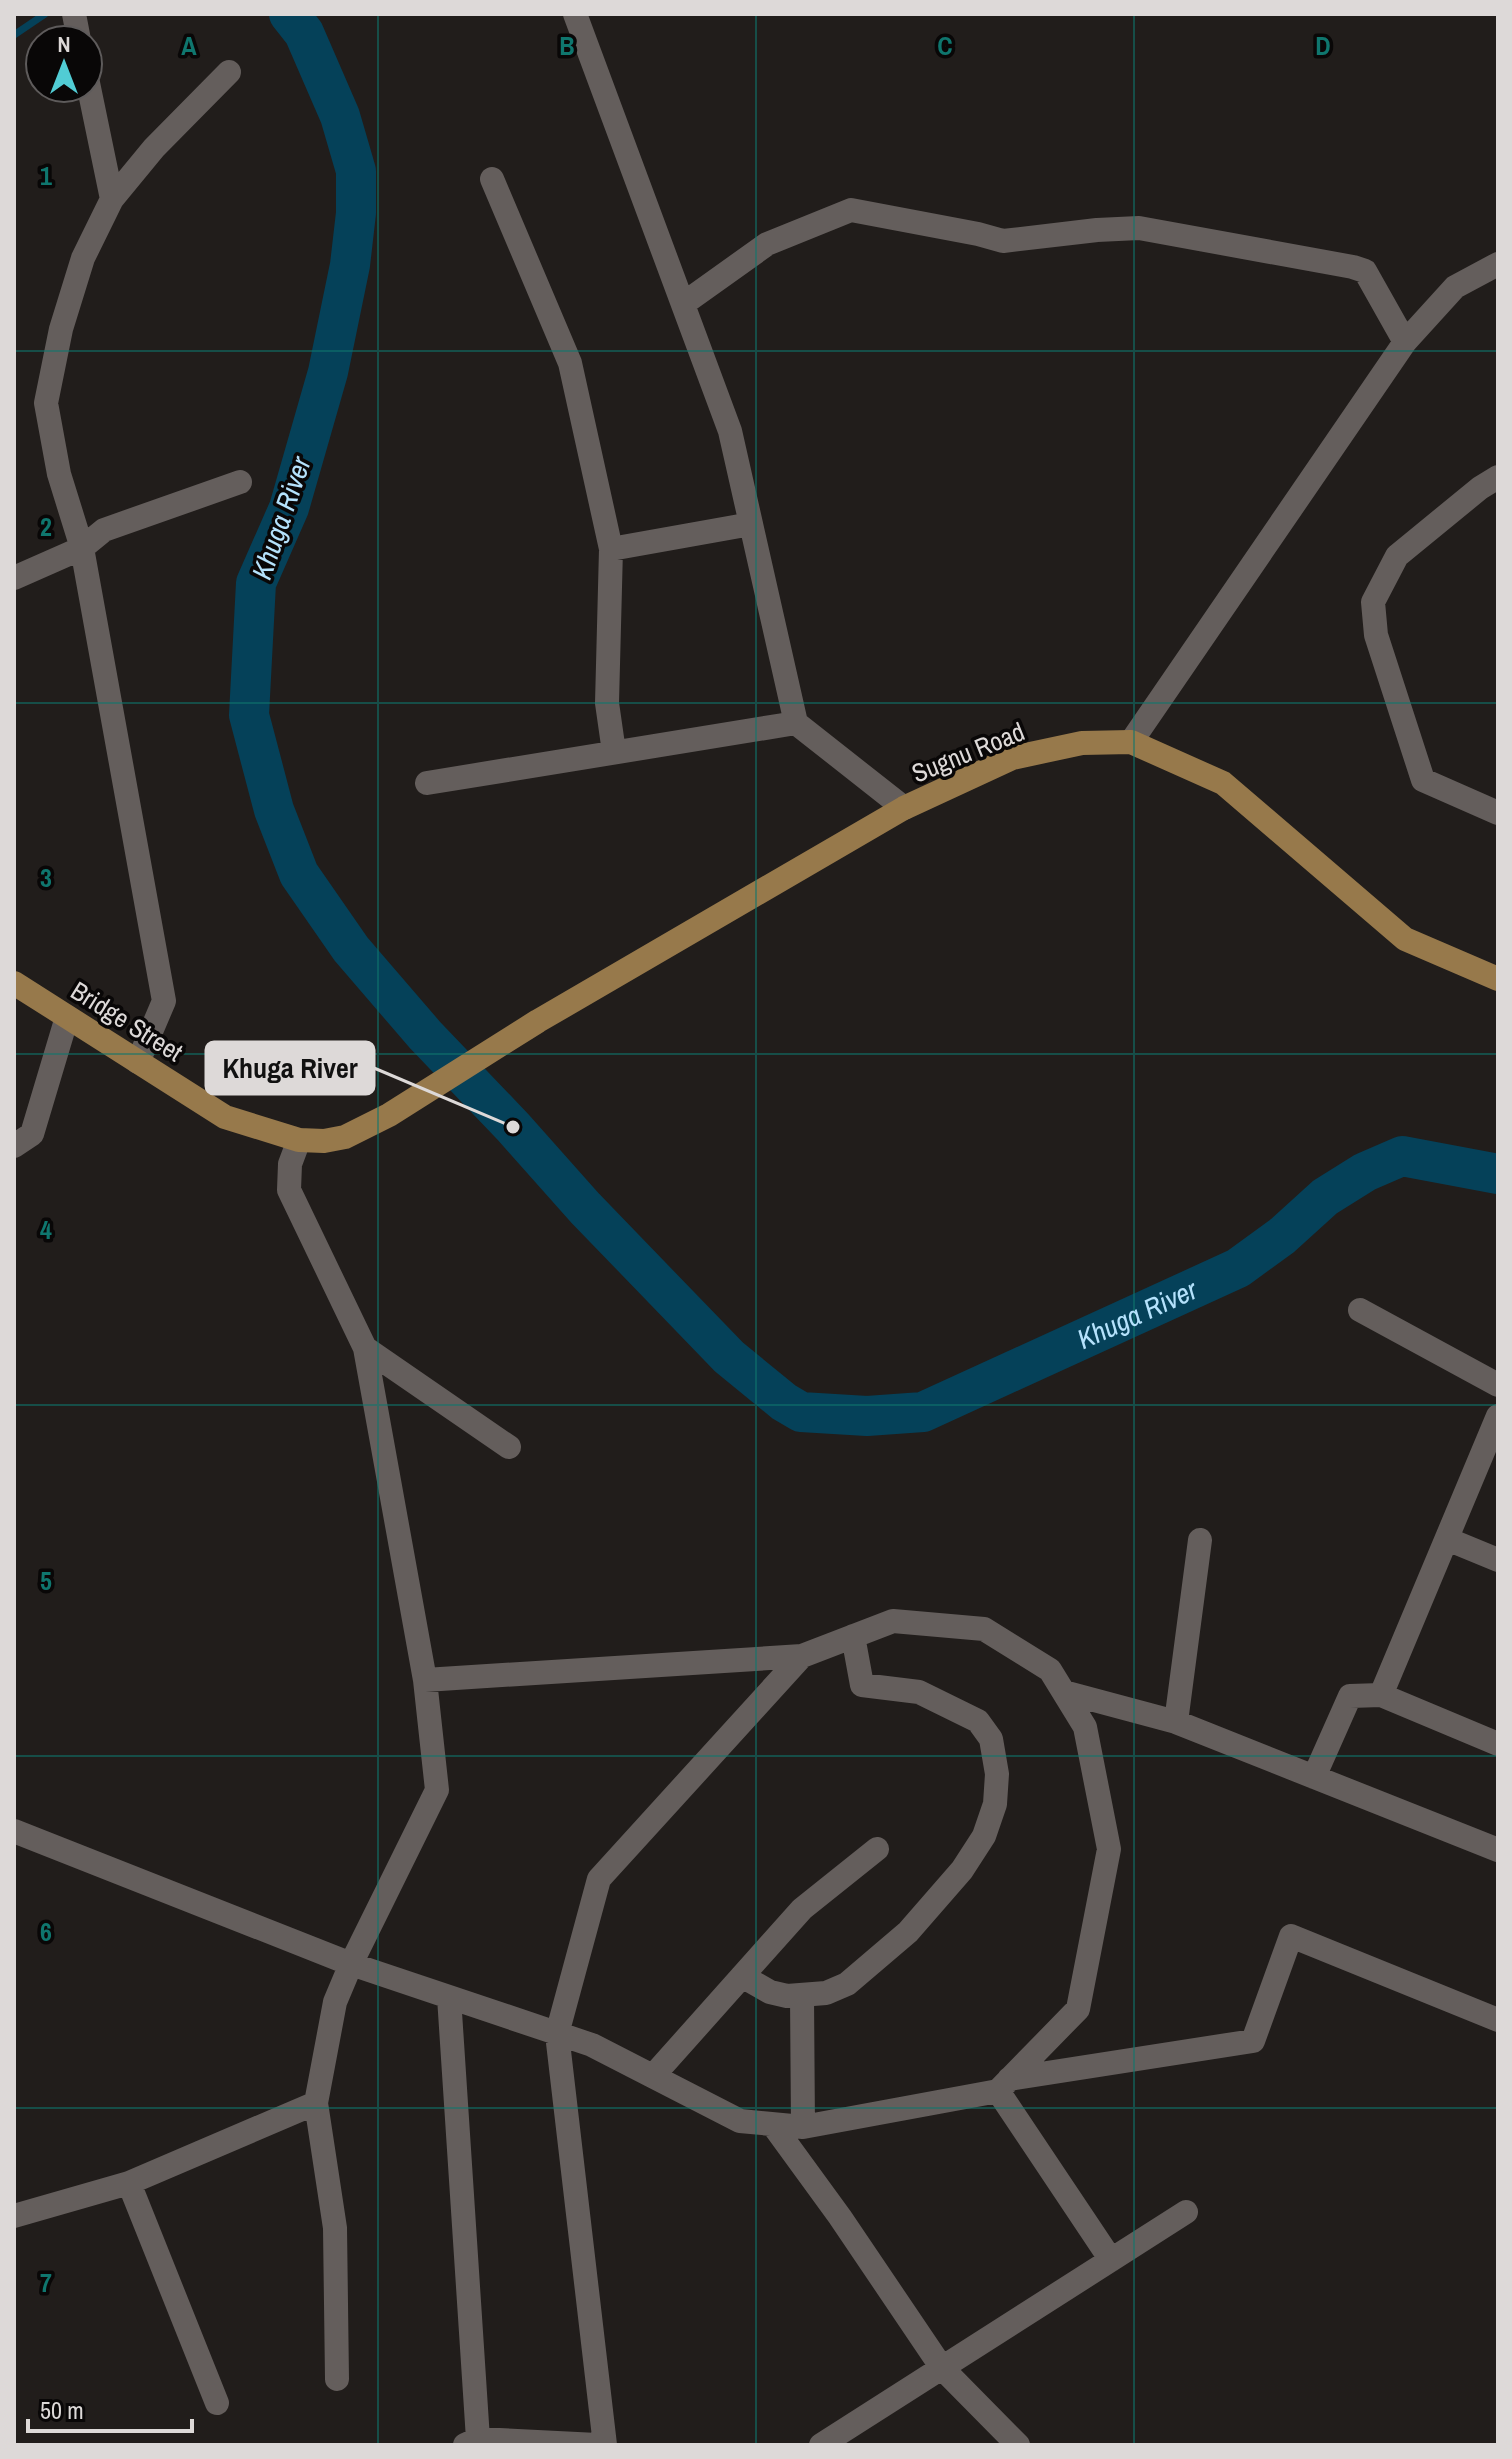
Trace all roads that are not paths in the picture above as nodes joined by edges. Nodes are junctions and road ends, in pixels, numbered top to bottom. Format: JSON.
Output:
{"nodes":[{"id":1,"x":575,"y":14,"type":"edge"},
{"id":2,"x":229,"y":72,"type":"dead end"},
{"id":3,"x":92,"y":104,"type":"edge"},
{"id":4,"x":492,"y":179,"type":"dead end"},
{"id":5,"x":112,"y":199,"type":"junction"},
{"id":6,"x":1498,"y":264,"type":"edge"},
{"id":7,"x":683,"y":304,"type":"junction"},
{"id":8,"x":1405,"y":342,"type":"junction"},
{"id":9,"x":1498,"y":477,"type":"edge"},
{"id":10,"x":240,"y":482,"type":"dead end"},
{"id":11,"x":751,"y":524,"type":"junction"},
{"id":12,"x":82,"y":548,"type":"junction"},
{"id":13,"x":611,"y":549,"type":"junction"},
{"id":14,"x":14,"y":578,"type":"edge"},
{"id":15,"x":796,"y":723,"type":"junction"},
{"id":16,"x":1131,"y":742,"type":"junction"},
{"id":17,"x":614,"y":752,"type":"junction"},
{"id":18,"x":427,"y":783,"type":"dead end"},
{"id":19,"x":904,"y":808,"type":"junction"},
{"id":20,"x":1498,"y":813,"type":"edge"},
{"id":21,"x":1498,"y":979,"type":"edge"},
{"id":22,"x":14,"y":983,"type":"edge"},
{"id":23,"x":67,"y":1017,"type":"junction"},
{"id":24,"x":138,"y":1062,"type":"junction"},
{"id":25,"x":389,"y":1115,"type":"joint"},
{"id":26,"x":299,"y":1140,"type":"junction"},
{"id":27,"x":14,"y":1146,"type":"edge"},
{"id":28,"x":1360,"y":1310,"type":"dead end"},
{"id":29,"x":365,"y":1348,"type":"junction"},
{"id":30,"x":1498,"y":1385,"type":"edge"},
{"id":31,"x":1498,"y":1416,"type":"edge"},
{"id":32,"x":509,"y":1447,"type":"dead end"},
{"id":33,"x":1447,"y":1539,"type":"junction"},
{"id":34,"x":1200,"y":1540,"type":"dead end"},
{"id":35,"x":1498,"y":1560,"type":"edge"},
{"id":36,"x":853,"y":1636,"type":"junction"},
{"id":37,"x":802,"y":1656,"type":"junction"},
{"id":38,"x":425,"y":1680,"type":"junction"},
{"id":39,"x":1064,"y":1692,"type":"junction"},
{"id":40,"x":1381,"y":1695,"type":"junction"},
{"id":41,"x":1176,"y":1722,"type":"junction"},
{"id":42,"x":1498,"y":1744,"type":"edge"},
{"id":43,"x":1314,"y":1777,"type":"junction"},
{"id":44,"x":14,"y":1831,"type":"edge"},
{"id":45,"x":877,"y":1849,"type":"dead end"},
{"id":46,"x":1498,"y":1850,"type":"edge"},
{"id":47,"x":351,"y":1964,"type":"junction"},
{"id":48,"x":742,"y":1976,"type":"junction"},
{"id":49,"x":449,"y":1997,"type":"junction"},
{"id":50,"x":802,"y":1997,"type":"junction"},
{"id":51,"x":1498,"y":2020,"type":"edge"},
{"id":52,"x":557,"y":2034,"type":"junction"},
{"id":53,"x":653,"y":2076,"type":"junction"},
{"id":54,"x":1004,"y":2085,"type":"junction"},
{"id":55,"x":316,"y":2103,"type":"junction"},
{"id":56,"x":773,"y":2125,"type":"junction"},
{"id":57,"x":803,"y":2127,"type":"junction"},
{"id":58,"x":129,"y":2183,"type":"junction"},
{"id":59,"x":1186,"y":2212,"type":"dead end"},
{"id":60,"x":14,"y":2216,"type":"edge"},
{"id":61,"x":1111,"y":2260,"type":"junction"},
{"id":62,"x":942,"y":2368,"type":"junction"},
{"id":63,"x":337,"y":2379,"type":"dead end"},
{"id":64,"x":217,"y":2403,"type":"dead end"},
{"id":65,"x":471,"y":2442,"type":"edge"},
{"id":66,"x":597,"y":2445,"type":"edge"},
{"id":67,"x":605,"y":2445,"type":"edge"},
{"id":68,"x":821,"y":2445,"type":"edge"},
{"id":69,"x":1018,"y":2445,"type":"edge"}],
"edges":[{"from":1,"to":7,"type":"street"},
{"from":2,"to":5,"type":"street"},
{"from":3,"to":5,"type":"street"},
{"from":4,"to":13,"type":"street"},
{"from":5,"to":12,"type":"street"},
{"from":6,"to":8,"type":"street"},
{"from":7,"to":8,"type":"street"},
{"from":7,"to":11,"type":"street"},
{"from":8,"to":16,"type":"street"},
{"from":9,"to":20,"type":"street"},
{"from":10,"to":12,"type":"street"},
{"from":11,"to":13,"type":"street"},
{"from":11,"to":15,"type":"street"},
{"from":12,"to":14,"type":"street"},
{"from":12,"to":24,"type":"street"},
{"from":13,"to":17,"type":"street"},
{"from":15,"to":17,"type":"street"},
{"from":15,"to":19,"type":"street"},
{"from":16,"to":19,"type":"main road","name":"Sugnu Road"},
{"from":16,"to":21,"type":"main road","name":"Sugnu Road"},
{"from":17,"to":18,"type":"street"},
{"from":19,"to":25,"type":"main road","name":"Sugnu Road"},
{"from":22,"to":23,"type":"main road","name":"Bridge Street"},
{"from":23,"to":24,"type":"main road","name":"Bridge Street"},
{"from":23,"to":27,"type":"street"},
{"from":24,"to":26,"type":"main road","name":"Bridge Street"},
{"from":25,"to":26,"type":"main road","name":"Bridge Street"},
{"from":26,"to":29,"type":"street"},
{"from":28,"to":30,"type":"street"},
{"from":29,"to":32,"type":"street"},
{"from":29,"to":38,"type":"street"},
{"from":31,"to":33,"type":"street"},
{"from":33,"to":35,"type":"street"},
{"from":33,"to":40,"type":"street"},
{"from":34,"to":41,"type":"street"},
{"from":36,"to":37,"type":"street"},
{"from":36,"to":39,"type":"street"},
{"from":36,"to":50,"type":"street"},
{"from":37,"to":38,"type":"street"},
{"from":37,"to":52,"type":"street"},
{"from":38,"to":47,"type":"street"},
{"from":39,"to":41,"type":"street"},
{"from":39,"to":54,"type":"street"},
{"from":40,"to":42,"type":"street"},
{"from":40,"to":43,"type":"street"},
{"from":41,"to":43,"type":"street"},
{"from":43,"to":46,"type":"street"},
{"from":44,"to":47,"type":"street"},
{"from":45,"to":48,"type":"street"},
{"from":47,"to":49,"type":"street"},
{"from":47,"to":55,"type":"street"},
{"from":48,"to":50,"type":"street"},
{"from":48,"to":53,"type":"street"},
{"from":49,"to":52,"type":"street"},
{"from":49,"to":65,"type":"street"},
{"from":50,"to":57,"type":"street"},
{"from":51,"to":54,"type":"street"},
{"from":52,"to":53,"type":"street"},
{"from":52,"to":67,"type":"street"},
{"from":53,"to":56,"type":"street"},
{"from":54,"to":57,"type":"street"},
{"from":54,"to":61,"type":"street"},
{"from":55,"to":58,"type":"street"},
{"from":55,"to":63,"type":"street"},
{"from":56,"to":57,"type":"street"},
{"from":56,"to":62,"type":"street"},
{"from":58,"to":60,"type":"street"},
{"from":58,"to":64,"type":"street"},
{"from":59,"to":61,"type":"street"},
{"from":61,"to":62,"type":"street"},
{"from":62,"to":68,"type":"street"},
{"from":62,"to":69,"type":"street"},
{"from":65,"to":66,"type":"street"}]}
